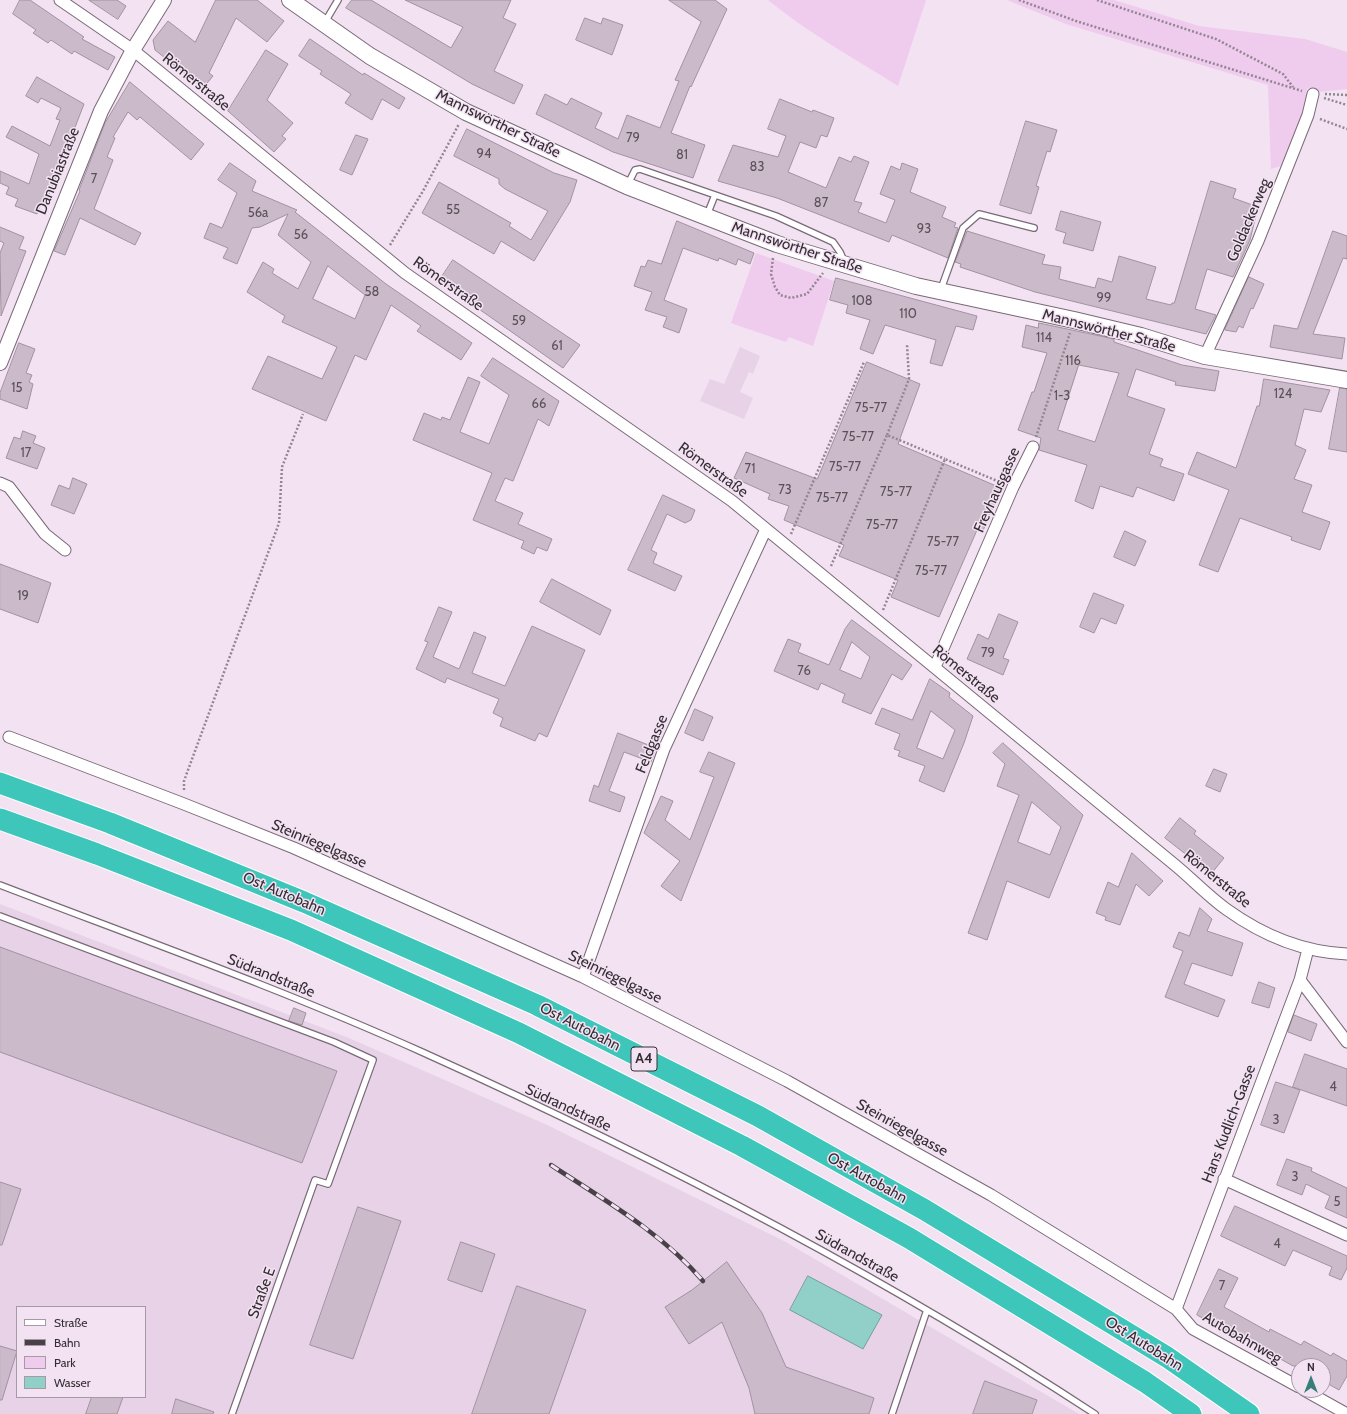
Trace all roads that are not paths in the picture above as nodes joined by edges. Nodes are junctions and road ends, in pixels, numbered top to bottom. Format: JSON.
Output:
{"nodes":[{"id":1,"x":60,"y":0,"type":"edge"},
{"id":2,"x":164,"y":0,"type":"edge"},
{"id":3,"x":290,"y":0,"type":"edge"},
{"id":4,"x":338,"y":0,"type":"edge"},
{"id":5,"x":323,"y":24,"type":"junction"},
{"id":6,"x":133,"y":50,"type":"junction"},
{"id":7,"x":1313,"y":94,"type":"road end"},
{"id":8,"x":627,"y":186,"type":"junction"},
{"id":9,"x":715,"y":195,"type":"junction"},
{"id":10,"x":706,"y":217,"type":"junction"},
{"id":11,"x":1034,"y":228,"type":"dead end"},
{"id":12,"x":845,"y":265,"type":"junction"},
{"id":13,"x":940,"y":292,"type":"junction"},
{"id":14,"x":1205,"y":356,"type":"junction"},
{"id":15,"x":0,"y":363,"type":"edge"},
{"id":16,"x":1347,"y":380,"type":"edge"},
{"id":17,"x":1033,"y":447,"type":"road end"},
{"id":18,"x":0,"y":483,"type":"edge"},
{"id":19,"x":766,"y":529,"type":"junction"},
{"id":20,"x":66,"y":550,"type":"dead end"},
{"id":21,"x":935,"y":667,"type":"junction"},
{"id":22,"x":9,"y":737,"type":"dead end"},
{"id":23,"x":0,"y":783,"type":"edge"},
{"id":24,"x":0,"y":819,"type":"edge"},
{"id":25,"x":0,"y":885,"type":"edge"},
{"id":26,"x":0,"y":916,"type":"edge"},
{"id":27,"x":1308,"y":949,"type":"junction"},
{"id":28,"x":1347,"y":954,"type":"edge"},
{"id":29,"x":583,"y":977,"type":"junction"},
{"id":30,"x":1300,"y":980,"type":"junction"},
{"id":31,"x":1347,"y":1042,"type":"edge"},
{"id":32,"x":1224,"y":1179,"type":"junction"},
{"id":33,"x":1347,"y":1235,"type":"edge"},
{"id":34,"x":1176,"y":1309,"type":"junction"},
{"id":35,"x":927,"y":1310,"type":"junction"},
{"id":36,"x":1291,"y":1383,"type":"edge"},
{"id":37,"x":1318,"y":1398,"type":"edge"},
{"id":38,"x":232,"y":1414,"type":"edge"},
{"id":39,"x":892,"y":1414,"type":"edge"},
{"id":40,"x":1096,"y":1414,"type":"edge"},
{"id":41,"x":1191,"y":1414,"type":"edge"},
{"id":42,"x":1249,"y":1414,"type":"edge"},
{"id":43,"x":1347,"y":1414,"type":"edge"}],
"edges":[{"from":1,"to":6,"type":"street","name":"Römerstraße"},
{"from":2,"to":6,"type":"street","name":"Danubiastraße"},
{"from":3,"to":5,"type":"main road","name":"Mannswörther Straße"},
{"from":4,"to":5,"type":"lane"},
{"from":5,"to":8,"type":"main road","name":"Mannswörther Straße"},
{"from":6,"to":15,"type":"street","name":"Danubiastraße"},
{"from":6,"to":19,"type":"street","name":"Römerstraße"},
{"from":7,"to":14,"type":"street","name":"Goldackerweg"},
{"from":8,"to":9,"type":"lane"},
{"from":8,"to":10,"type":"main road","name":"Mannswörther Straße"},
{"from":9,"to":10,"type":"lane"},
{"from":9,"to":12,"type":"lane"},
{"from":10,"to":12,"type":"main road","name":"Mannswörther Straße"},
{"from":11,"to":13,"type":"lane"},
{"from":12,"to":13,"type":"main road","name":"Mannswörther Straße"},
{"from":13,"to":14,"type":"main road","name":"Mannswörther Straße"},
{"from":14,"to":16,"type":"main road","name":"Mannswörther Straße"},
{"from":17,"to":21,"type":"street","name":"Freyhausgasse"},
{"from":18,"to":20,"type":"street"},
{"from":19,"to":21,"type":"street","name":"Römerstraße"},
{"from":19,"to":29,"type":"street","name":"Feldgasse"},
{"from":21,"to":27,"type":"street","name":"Römerstraße"},
{"from":22,"to":29,"type":"street","name":"Steinriegelgasse"},
{"from":23,"to":42,"type":"highway","name":"Ost Autobahn","number":"A4"},
{"from":24,"to":41,"type":"highway","name":"Ost Autobahn","number":"A4"},
{"from":25,"to":35,"type":"lane","name":"Südrandstraße"},
{"from":26,"to":38,"type":"lane","name":"Straße E"},
{"from":27,"to":28,"type":"street","name":"Römerstraße"},
{"from":27,"to":30,"type":"street","name":"Hans Kudlich-Gasse"},
{"from":29,"to":34,"type":"street","name":"Steinriegelgasse"},
{"from":30,"to":31,"type":"street"},
{"from":30,"to":32,"type":"street","name":"Hans Kudlich-Gasse"},
{"from":32,"to":33,"type":"street"},
{"from":32,"to":34,"type":"street","name":"Hans Kudlich-Gasse"},
{"from":34,"to":36,"type":"street","name":"Autobahnweg"},
{"from":35,"to":39,"type":"lane"},
{"from":35,"to":40,"type":"lane","name":"Südrandstraße"},
{"from":37,"to":43,"type":"street"}]}
